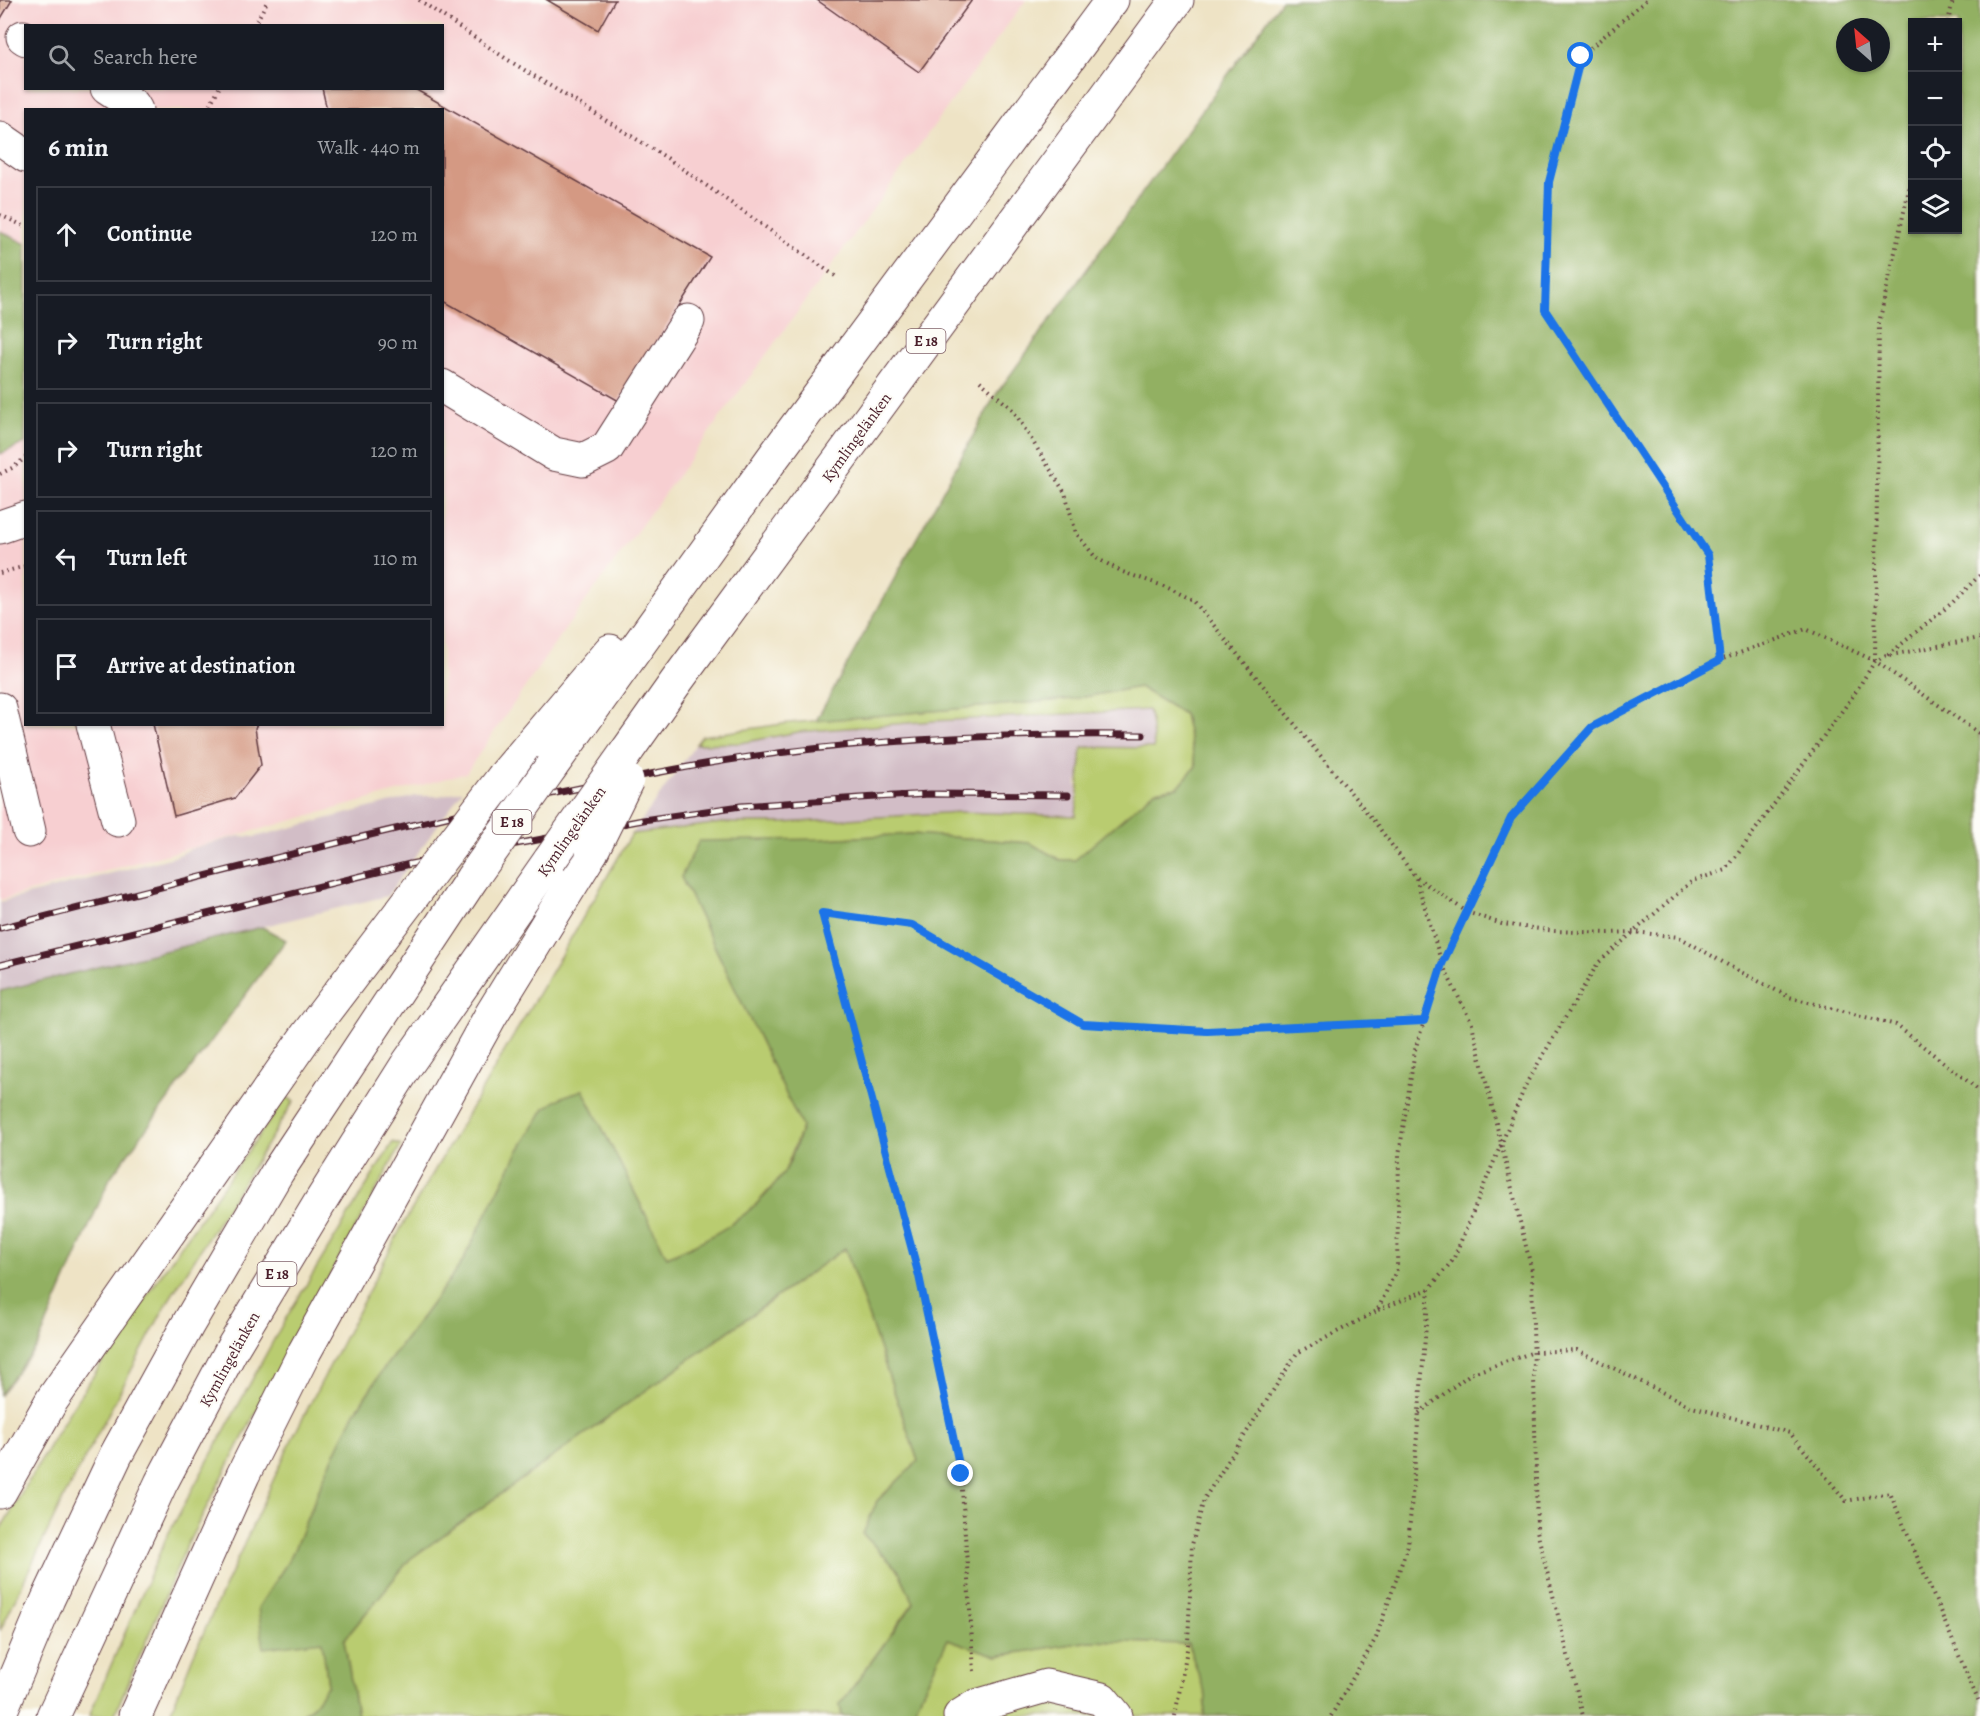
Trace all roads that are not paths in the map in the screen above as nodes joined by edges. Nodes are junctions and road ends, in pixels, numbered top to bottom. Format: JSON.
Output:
{"nodes":[{"id":1,"x":1112,"y":0,"type":"edge"},
{"id":2,"x":1177,"y":0,"type":"edge"},
{"id":3,"x":109,"y":90,"type":"edge"},
{"id":4,"x":135,"y":108,"type":"edge"},
{"id":5,"x":0,"y":138,"type":"edge"},
{"id":6,"x":24,"y":155,"type":"edge"},
{"id":7,"x":688,"y":321,"type":"dead end"},
{"id":8,"x":444,"y":387,"type":"edge"},
{"id":9,"x":771,"y":459,"type":"junction"},
{"id":10,"x":0,"y":709,"type":"edge"},
{"id":11,"x":94,"y":726,"type":"edge"},
{"id":12,"x":635,"y":750,"type":"junction"},
{"id":13,"x":118,"y":820,"type":"dead end"},
{"id":14,"x":29,"y":831,"type":"dead end"},
{"id":15,"x":0,"y":1492,"type":"edge"},
{"id":16,"x":968,"y":1711,"type":"edge"},
{"id":17,"x":0,"y":1713,"type":"edge"},
{"id":18,"x":53,"y":1716,"type":"edge"},
{"id":19,"x":135,"y":1716,"type":"edge"},
{"id":20,"x":1116,"y":1716,"type":"edge"}],
"edges":[{"from":1,"to":9,"type":"main road","number":"E 18"},
{"from":2,"to":12,"type":"main road","name":"Kymlingelänken","number":"E 18"},
{"from":3,"to":4,"type":"main road"},
{"from":5,"to":6,"type":"main road"},
{"from":7,"to":8,"type":"main road"},
{"from":9,"to":15,"type":"main road","bridge":true},
{"from":9,"to":17,"type":"main road","number":"E 18","bridge":true},
{"from":10,"to":14,"type":"main road"},
{"from":11,"to":13,"type":"main road"},
{"from":12,"to":18,"type":"main road","name":"Kymlingelänken","number":"E 18","bridge":true},
{"from":12,"to":19,"type":"main road","bridge":true},
{"from":16,"to":20,"type":"main road"}]}
